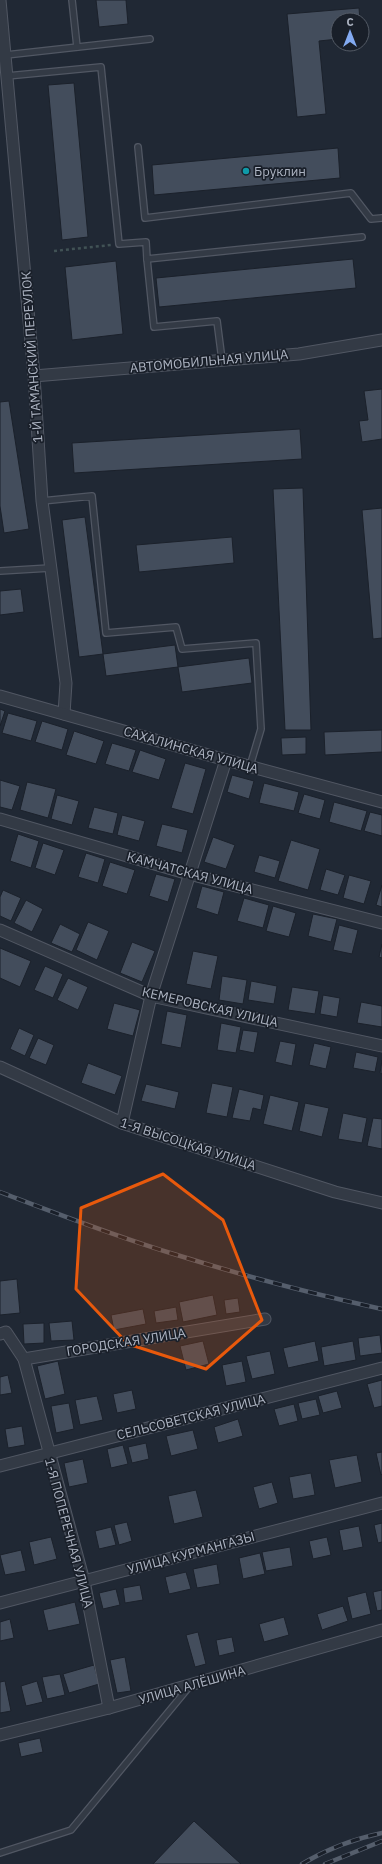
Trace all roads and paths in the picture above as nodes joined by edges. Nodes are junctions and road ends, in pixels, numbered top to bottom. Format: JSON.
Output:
{"nodes":[{"id":1,"x":0,"y":0,"type":"edge"},
{"id":2,"x":72,"y":0,"type":"edge"},
{"id":3,"x":150,"y":39,"type":"dead end"},
{"id":4,"x":77,"y":47,"type":"junction"},
{"id":5,"x":6,"y":55,"type":"junction"},
{"id":6,"x":7,"y":76,"type":"junction"},
{"id":7,"x":138,"y":147,"type":"dead end"},
{"id":8,"x":382,"y":218,"type":"edge"},
{"id":9,"x":362,"y":237,"type":"dead end"},
{"id":10,"x":119,"y":244,"type":"junction"},
{"id":11,"x":54,"y":251,"type":"dead end"},
{"id":12,"x":147,"y":259,"type":"junction"},
{"id":13,"x":382,"y":340,"type":"edge"},
{"id":14,"x":222,"y":360,"type":"junction"},
{"id":15,"x":34,"y":376,"type":"junction"},
{"id":16,"x":42,"y":501,"type":"junction"},
{"id":17,"x":50,"y":568,"type":"junction"},
{"id":18,"x":0,"y":572,"type":"edge"},
{"id":19,"x":0,"y":696,"type":"edge"},
{"id":20,"x":64,"y":714,"type":"junction"},
{"id":21,"x":226,"y":760,"type":"junction"},
{"id":22,"x":250,"y":766,"type":"junction"},
{"id":23,"x":382,"y":802,"type":"edge"},
{"id":24,"x":0,"y":819,"type":"edge"},
{"id":25,"x":190,"y":874,"type":"junction"},
{"id":26,"x":382,"y":923,"type":"edge"},
{"id":27,"x":0,"y":930,"type":"edge"},
{"id":28,"x":151,"y":996,"type":"junction"},
{"id":29,"x":382,"y":1046,"type":"edge"},
{"id":30,"x":0,"y":1066,"type":"edge"},
{"id":31,"x":122,"y":1123,"type":"junction"},
{"id":32,"x":382,"y":1203,"type":"edge"},
{"id":33,"x":265,"y":1319,"type":"dead end"},
{"id":34,"x":0,"y":1334,"type":"edge"},
{"id":35,"x":24,"y":1359,"type":"junction"},
{"id":36,"x":382,"y":1368,"type":"edge"},
{"id":37,"x":48,"y":1454,"type":"junction"},
{"id":38,"x":0,"y":1466,"type":"edge"},
{"id":39,"x":382,"y":1503,"type":"edge"},
{"id":40,"x":84,"y":1581,"type":"junction"},
{"id":41,"x":0,"y":1603,"type":"edge"},
{"id":42,"x":382,"y":1630,"type":"edge"},
{"id":43,"x":191,"y":1685,"type":"junction"},
{"id":44,"x":108,"y":1708,"type":"junction"},
{"id":45,"x":0,"y":1734,"type":"edge"},
{"id":46,"x":0,"y":1853,"type":"edge"}],
"edges":[{"from":1,"to":5,"type":"street","name":"1-Й ТАМАНСКИЙ ПЕРЕУЛОК"},
{"from":2,"to":4,"type":"lane"},
{"from":3,"to":4,"type":"lane"},
{"from":4,"to":5,"type":"lane"},
{"from":5,"to":6,"type":"street","name":"1-Й ТАМАНСКИЙ ПЕРЕУЛОК"},
{"from":6,"to":10,"type":"lane"},
{"from":6,"to":15,"type":"street","name":"1-Й ТАМАНСКИЙ ПЕРЕУЛОК"},
{"from":7,"to":8,"type":"lane"},
{"from":9,"to":12,"type":"lane"},
{"from":10,"to":11,"type":"path"},
{"from":10,"to":12,"type":"lane"},
{"from":12,"to":14,"type":"lane"},
{"from":13,"to":14,"type":"street","name":"АВТОМОБИЛЬНАЯ УЛИЦА"},
{"from":14,"to":15,"type":"street","name":"АВТОМОБИЛЬНАЯ УЛИЦА"},
{"from":15,"to":16,"type":"street","name":"1-Й ТАМАНСКИЙ ПЕРЕУЛОК"},
{"from":16,"to":17,"type":"street","name":"1-Й ТАМАНСКИЙ ПЕРЕУЛОК"},
{"from":16,"to":22,"type":"lane"},
{"from":17,"to":18,"type":"lane"},
{"from":17,"to":20,"type":"street","name":"1-Й ТАМАНСКИЙ ПЕРЕУЛОК"},
{"from":19,"to":20,"type":"street","name":"САХАЛИНСКАЯ УЛИЦА"},
{"from":20,"to":21,"type":"street","name":"САХАЛИНСКАЯ УЛИЦА"},
{"from":21,"to":22,"type":"street","name":"САХАЛИНСКАЯ УЛИЦА"},
{"from":21,"to":25,"type":"street"},
{"from":22,"to":23,"type":"street","name":"САХАЛИНСКАЯ УЛИЦА"},
{"from":24,"to":25,"type":"street","name":"КАМЧАТСКАЯ УЛИЦА"},
{"from":25,"to":26,"type":"street","name":"КАМЧАТСКАЯ УЛИЦА"},
{"from":25,"to":28,"type":"street"},
{"from":27,"to":28,"type":"street","name":"КЕМЕРОВСКАЯ УЛИЦА"},
{"from":28,"to":29,"type":"street","name":"КЕМЕРОВСКАЯ УЛИЦА"},
{"from":28,"to":31,"type":"street"},
{"from":30,"to":31,"type":"street","name":"1-Я ВЫСОЦКАЯ УЛИЦА"},
{"from":31,"to":32,"type":"street","name":"1-Я ВЫСОЦКАЯ УЛИЦА"},
{"from":33,"to":35,"type":"street","name":"ГОРОДСКАЯ УЛИЦА"},
{"from":34,"to":35,"type":"street"},
{"from":35,"to":37,"type":"street","name":"1-Я ПОПЕРЕЧНАЯ УЛИЦА"},
{"from":36,"to":37,"type":"street","name":"СЕЛЬСОВЕТСКАЯ УЛИЦА"},
{"from":37,"to":38,"type":"street","name":"СЕЛЬСОВЕТСКАЯ УЛИЦА"},
{"from":37,"to":40,"type":"street","name":"1-Я ПОПЕРЕЧНАЯ УЛИЦА"},
{"from":39,"to":40,"type":"street","name":"УЛИЦА КУРМАНГАЗЫ"},
{"from":40,"to":41,"type":"street","name":"УЛИЦА КУРМАНГАЗЫ"},
{"from":40,"to":44,"type":"street","name":"1-Я ПОПЕРЕЧНАЯ УЛИЦА"},
{"from":42,"to":43,"type":"street","name":"УЛИЦА АЛЁШИНА"},
{"from":43,"to":44,"type":"street","name":"УЛИЦА АЛЁШИНА"},
{"from":43,"to":46,"type":"lane"},
{"from":44,"to":45,"type":"street","name":"УЛИЦА АЛЁШИНА"}]}
